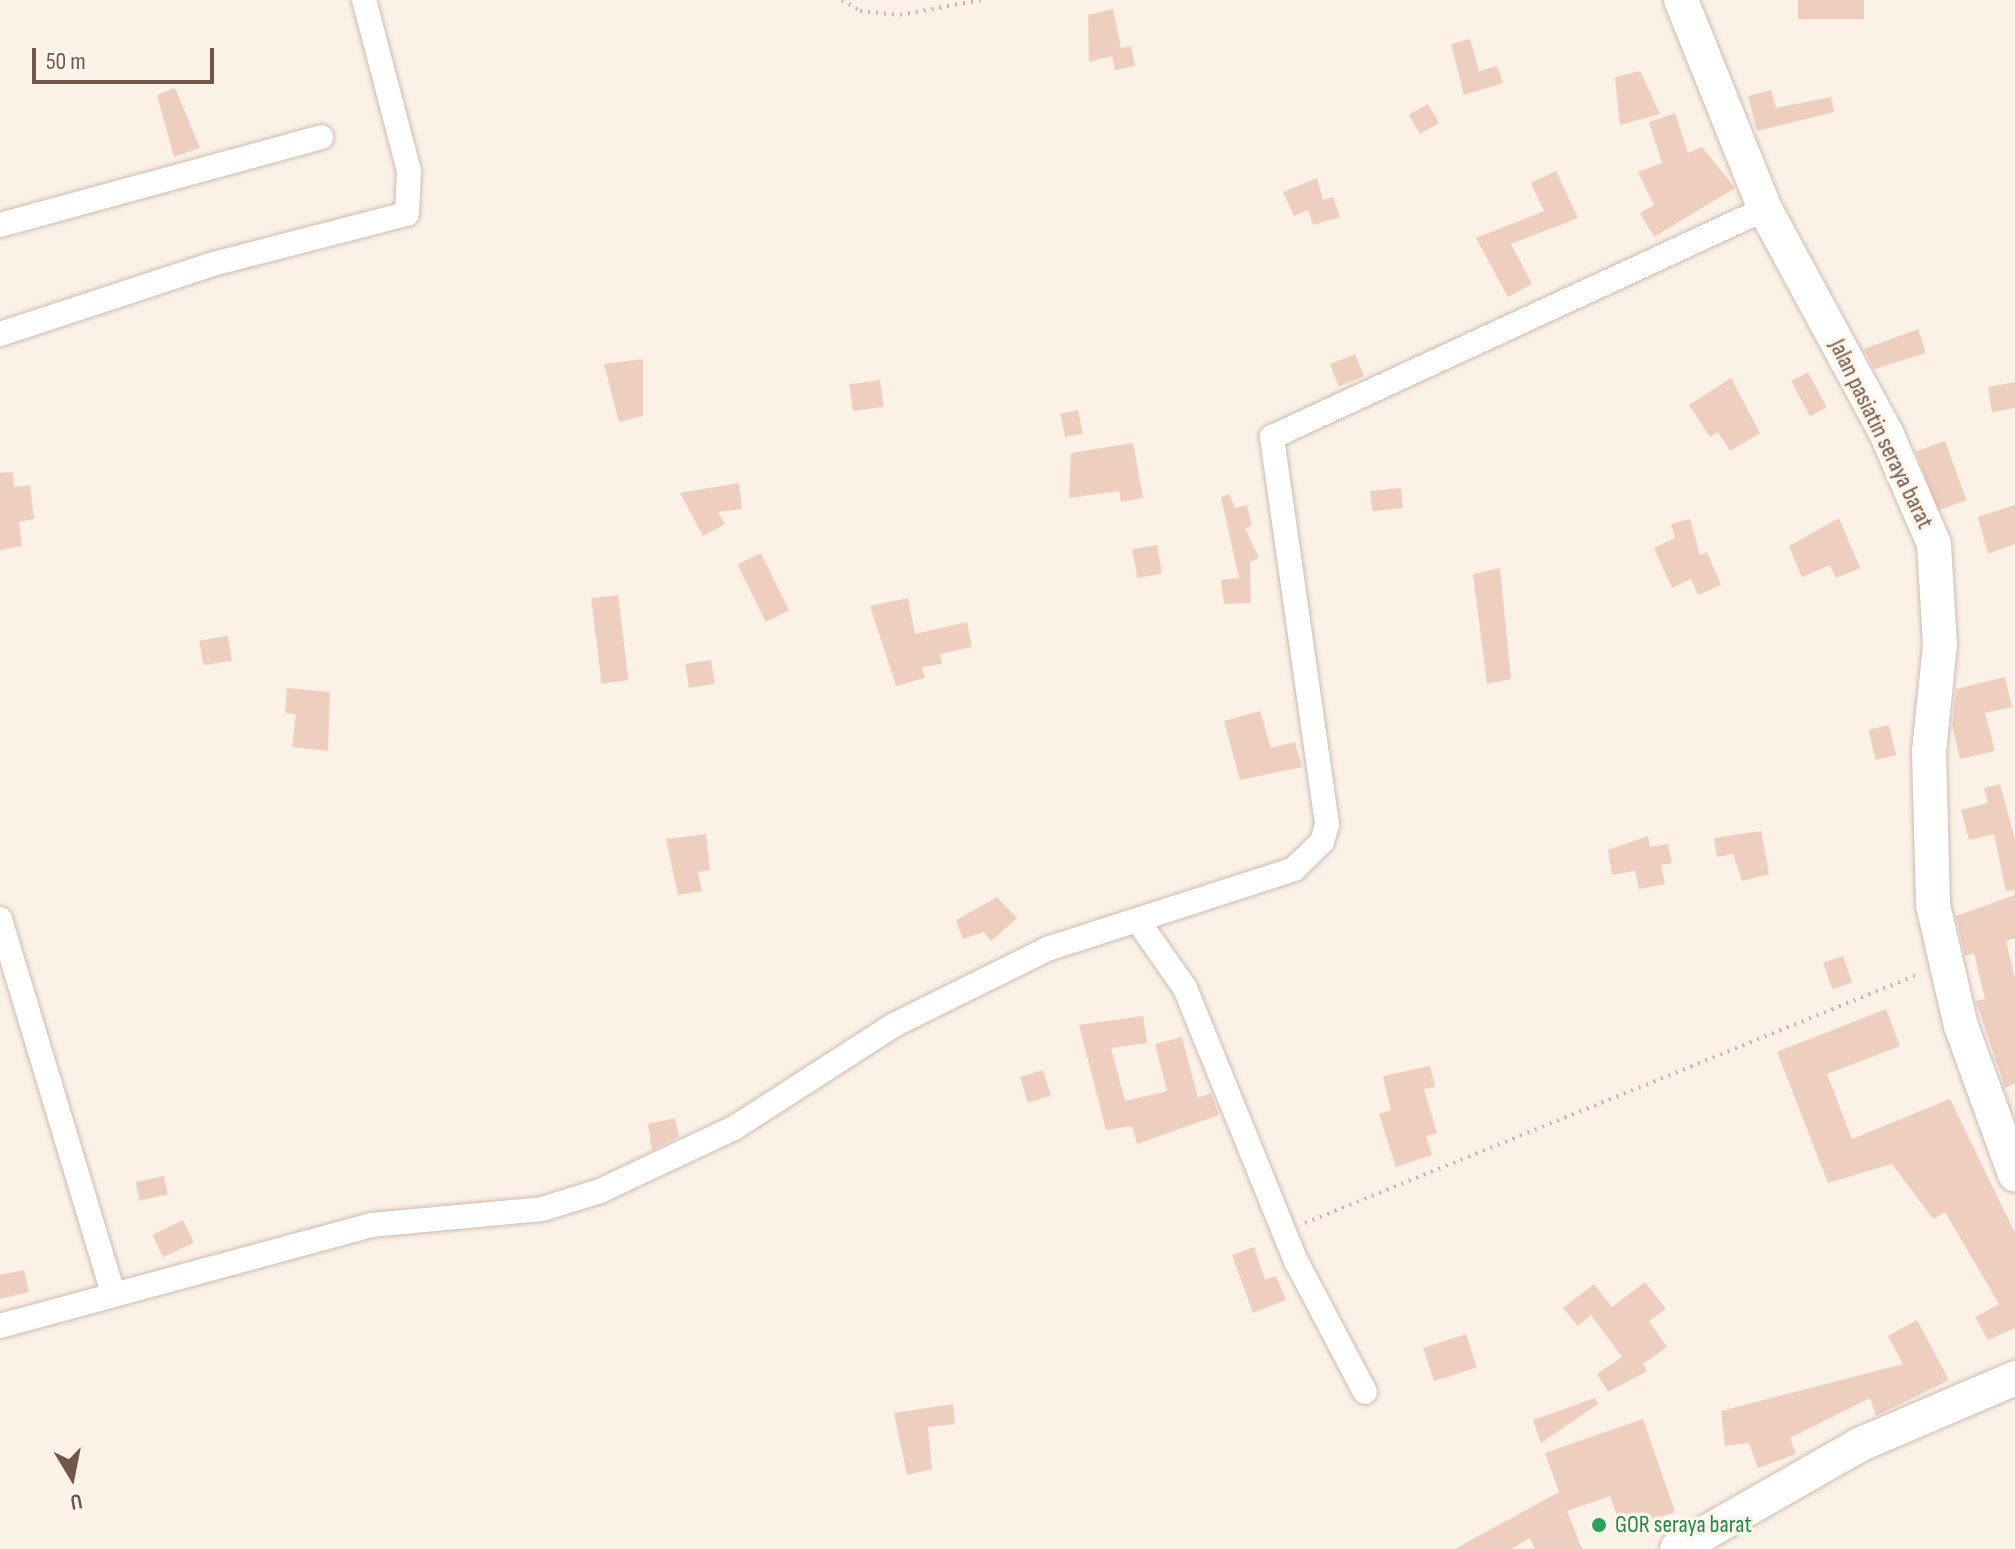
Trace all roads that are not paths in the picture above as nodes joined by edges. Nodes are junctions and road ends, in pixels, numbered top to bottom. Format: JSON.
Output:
{"nodes":[{"id":1,"x":364,"y":0,"type":"edge"},
{"id":2,"x":1681,"y":0,"type":"edge"},
{"id":3,"x":321,"y":137,"type":"dead end"},
{"id":4,"x":1765,"y":209,"type":"junction"},
{"id":5,"x":0,"y":225,"type":"edge"},
{"id":6,"x":0,"y":334,"type":"edge"},
{"id":7,"x":0,"y":919,"type":"edge"},
{"id":8,"x":1138,"y":921,"type":"junction"},
{"id":9,"x":2015,"y":1174,"type":"edge"},
{"id":10,"x":113,"y":1294,"type":"junction"},
{"id":11,"x":0,"y":1326,"type":"edge"},
{"id":12,"x":2015,"y":1378,"type":"edge"},
{"id":13,"x":1365,"y":1392,"type":"dead end"},
{"id":14,"x":1677,"y":1549,"type":"edge"}],
"edges":[{"from":1,"to":6,"type":"street"},
{"from":2,"to":4,"type":"street","name":"Jalan pasiatin seraya barat"},
{"from":3,"to":5,"type":"street"},
{"from":4,"to":8,"type":"street"},
{"from":4,"to":9,"type":"street","name":"Jalan pasiatin seraya barat"},
{"from":7,"to":10,"type":"street"},
{"from":8,"to":10,"type":"street"},
{"from":8,"to":13,"type":"street"},
{"from":10,"to":11,"type":"street"},
{"from":12,"to":14,"type":"street"}]}
